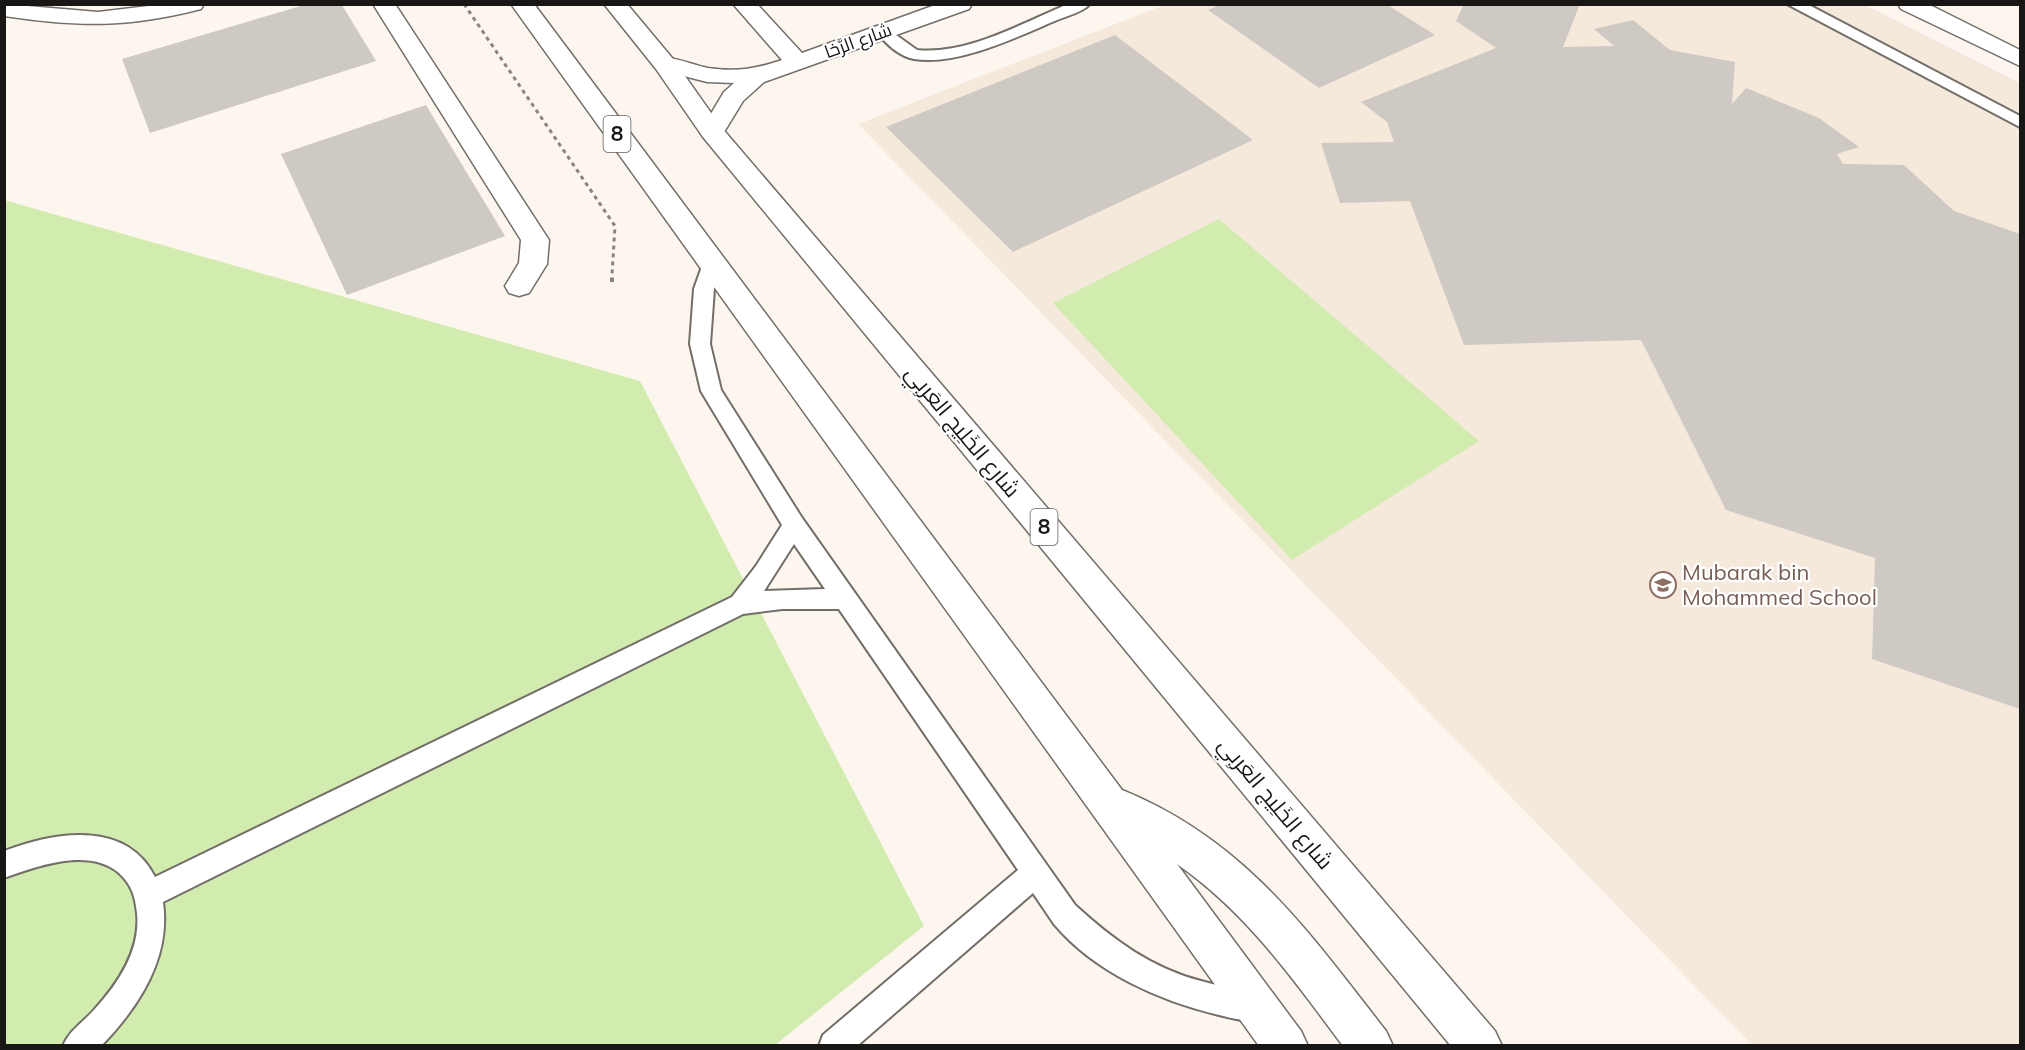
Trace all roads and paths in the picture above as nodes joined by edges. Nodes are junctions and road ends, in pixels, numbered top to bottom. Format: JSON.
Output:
{"nodes":[{"id":1,"x":193,"y":4,"type":"edge"},
{"id":2,"x":384,"y":4,"type":"edge"},
{"id":3,"x":464,"y":4,"type":"edge"},
{"id":4,"x":522,"y":4,"type":"edge"},
{"id":5,"x":615,"y":4,"type":"edge"},
{"id":6,"x":744,"y":4,"type":"edge"},
{"id":7,"x":961,"y":4,"type":"edge"},
{"id":8,"x":1083,"y":4,"type":"edge"},
{"id":9,"x":1794,"y":4,"type":"edge"},
{"id":10,"x":1910,"y":4,"type":"edge"},
{"id":11,"x":4,"y":9,"type":"edge"},
{"id":12,"x":885,"y":32,"type":"junction"},
{"id":13,"x":2020,"y":59,"type":"edge"},
{"id":14,"x":798,"y":63,"type":"junction"},
{"id":15,"x":664,"y":64,"type":"junction"},
{"id":16,"x":756,"y":77,"type":"junction"},
{"id":17,"x":2020,"y":122,"type":"edge"},
{"id":18,"x":712,"y":132,"type":"junction"},
{"id":19,"x":712,"y":263,"type":"junction"},
{"id":20,"x":612,"y":282,"type":"dead end"},
{"id":21,"x":519,"y":286,"type":"dead end"},
{"id":22,"x":794,"y":525,"type":"junction"},
{"id":23,"x":845,"y":599,"type":"junction"},
{"id":24,"x":740,"y":604,"type":"junction"},
{"id":25,"x":1110,"y":804,"type":"junction"},
{"id":26,"x":4,"y":866,"type":"edge"},
{"id":27,"x":1036,"y":873,"type":"junction"},
{"id":28,"x":150,"y":894,"type":"junction"},
{"id":29,"x":1259,"y":1007,"type":"junction"},
{"id":30,"x":78,"y":1046,"type":"edge"},
{"id":31,"x":834,"y":1046,"type":"edge"},
{"id":32,"x":1286,"y":1046,"type":"edge"},
{"id":33,"x":1371,"y":1046,"type":"edge"},
{"id":34,"x":1480,"y":1046,"type":"edge"}],
"edges":[{"from":1,"to":11,"type":"main road"},
{"from":2,"to":21,"type":"main road"},
{"from":3,"to":20,"type":"path"},
{"from":4,"to":19,"type":"main road","number":"8"},
{"from":5,"to":15,"type":"main road","name":"شارع الخَلِيج العَربِي","number":"8"},
{"from":6,"to":14,"type":"main road"},
{"from":7,"to":12,"type":"main road","name":"شارع الرَّخا"},
{"from":8,"to":12,"type":"lane"},
{"from":9,"to":17,"type":"lane"},
{"from":10,"to":13,"type":"main road"},
{"from":12,"to":14,"type":"main road","name":"شارع الرَّخا"},
{"from":14,"to":16,"type":"main road","name":"شارع الرَّخا"},
{"from":15,"to":16,"type":"main road","name":"شارع الرَّخا"},
{"from":15,"to":18,"type":"main road","name":"شارع الخَلِيج العَربِي","number":"8"},
{"from":16,"to":18,"type":"main road","name":"شارع الرَّخا"},
{"from":18,"to":34,"type":"main road","name":"شارع الخَلِيج العَربِي","number":"8"},
{"from":19,"to":22,"type":"lane"},
{"from":19,"to":25,"type":"main road","number":"8"},
{"from":22,"to":23,"type":"lane"},
{"from":22,"to":24,"type":"lane"},
{"from":23,"to":24,"type":"lane"},
{"from":23,"to":27,"type":"lane"},
{"from":24,"to":28,"type":"lane"},
{"from":25,"to":29,"type":"main road","number":"8"},
{"from":25,"to":33,"type":"main road"},
{"from":26,"to":28,"type":"lane"},
{"from":27,"to":29,"type":"lane"},
{"from":27,"to":31,"type":"lane"},
{"from":28,"to":30,"type":"lane"},
{"from":29,"to":32,"type":"main road","number":"8"}]}
